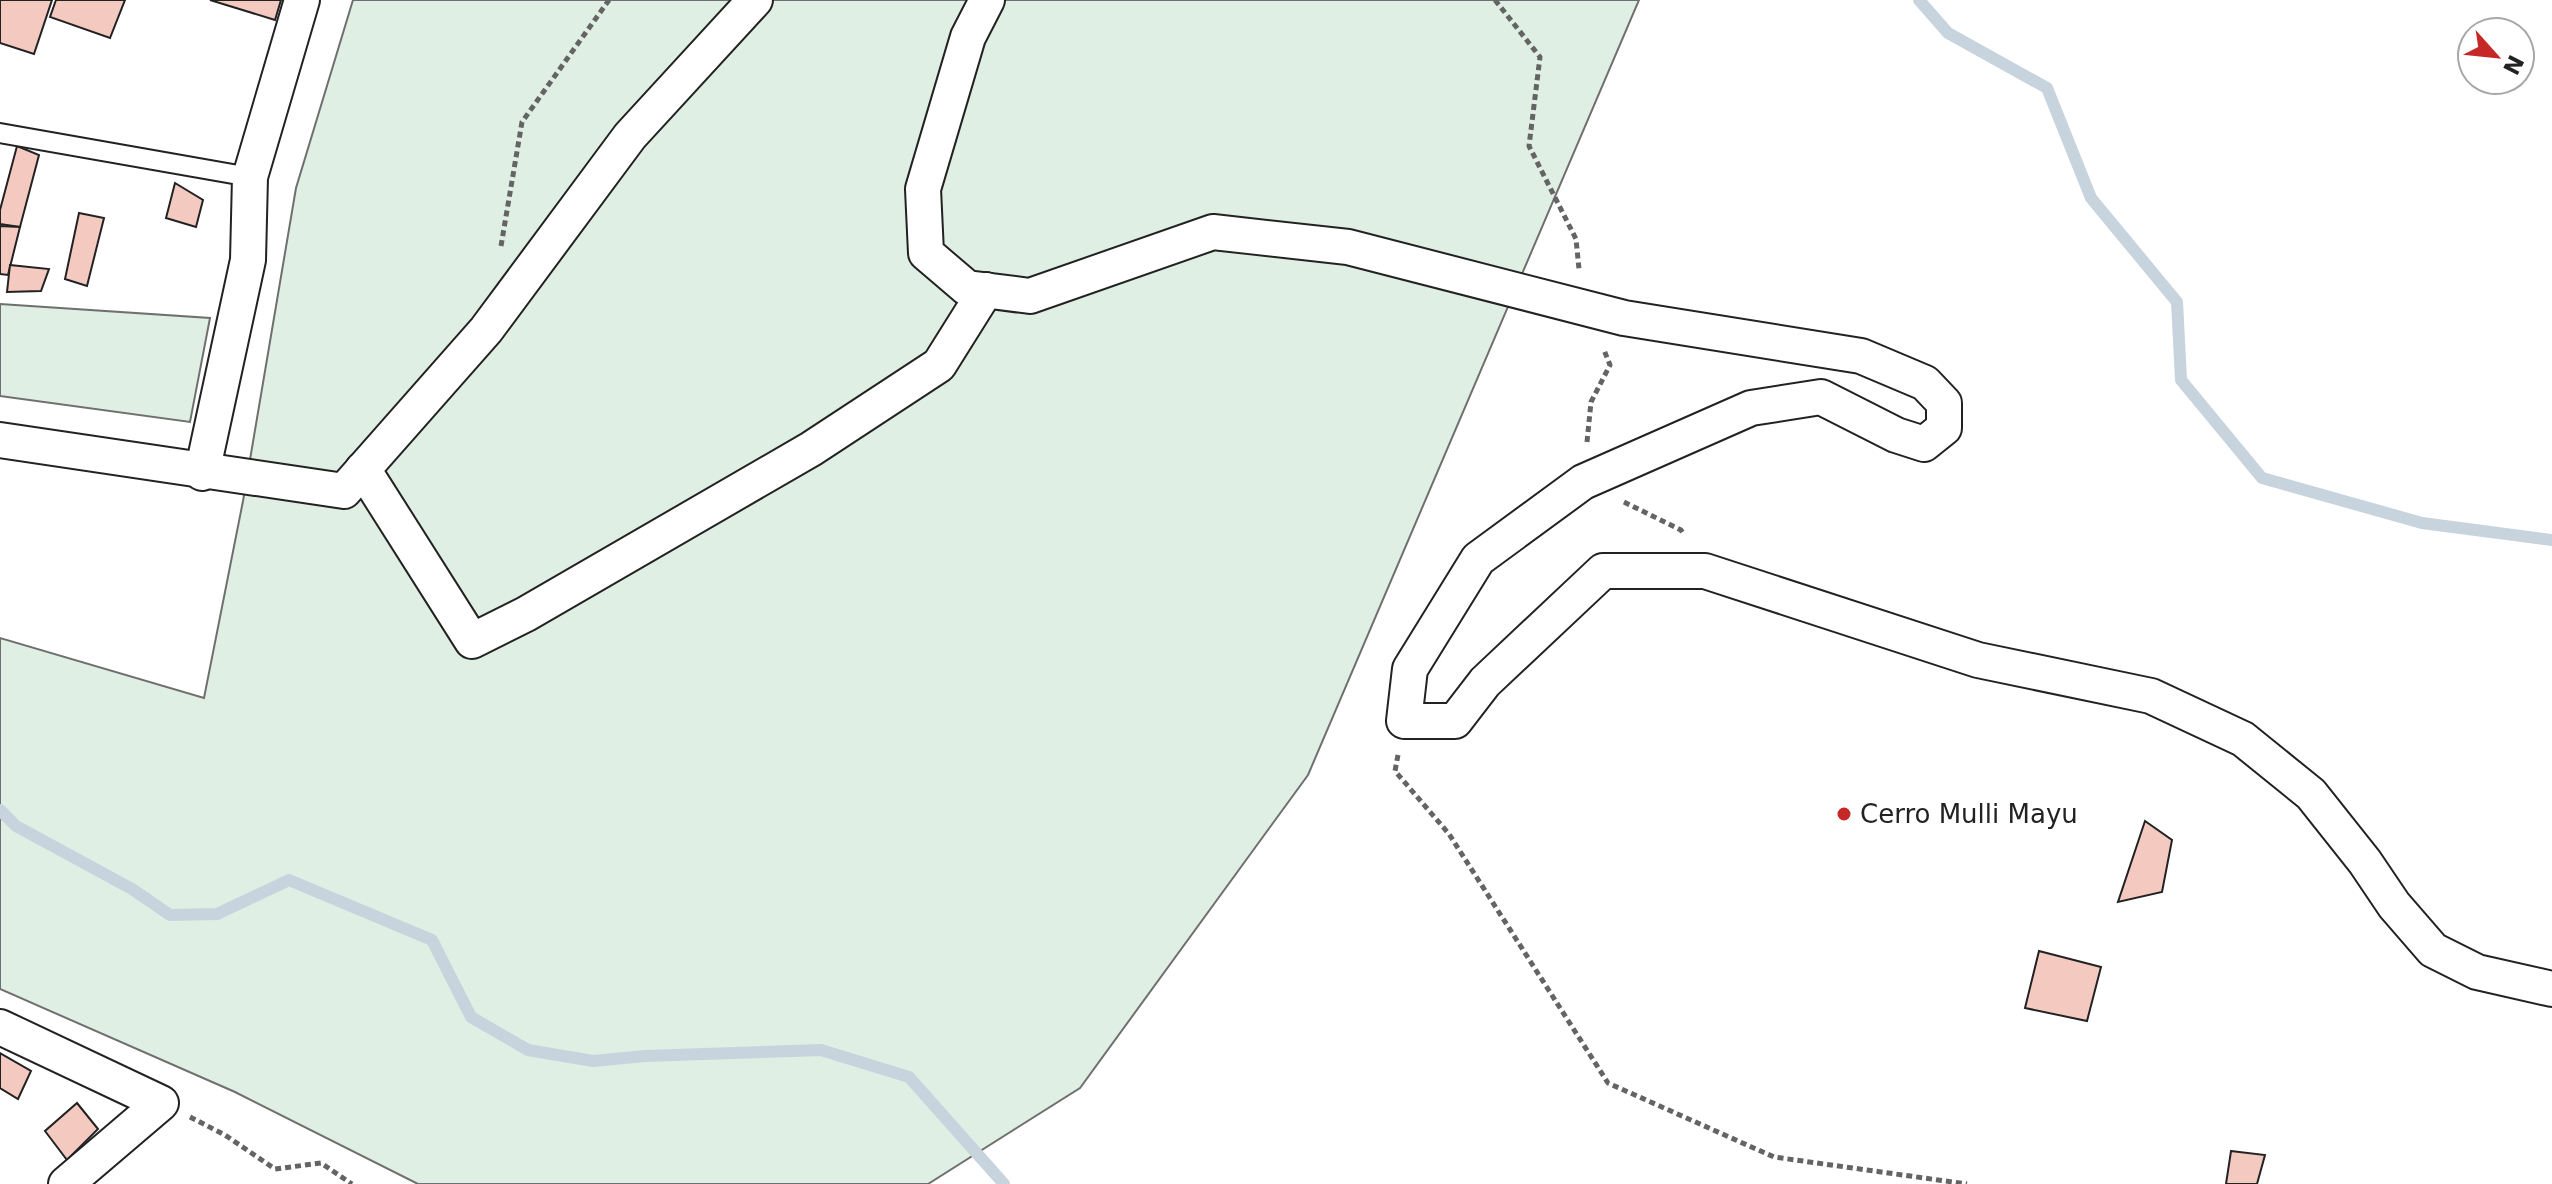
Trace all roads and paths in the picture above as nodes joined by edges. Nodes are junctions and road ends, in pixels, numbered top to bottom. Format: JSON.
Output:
{"nodes":[{"id":1,"x":302,"y":0,"type":"edge"},
{"id":2,"x":609,"y":0,"type":"edge"},
{"id":3,"x":755,"y":0,"type":"edge"},
{"id":4,"x":987,"y":0,"type":"edge"},
{"id":5,"x":0,"y":133,"type":"edge"},
{"id":6,"x":250,"y":177,"type":"junction"},
{"id":7,"x":499,"y":256,"type":"dead end"},
{"id":8,"x":986,"y":290,"type":"junction"},
{"id":9,"x":0,"y":440,"type":"edge"},
{"id":10,"x":363,"y":469,"type":"junction"},
{"id":11,"x":202,"y":473,"type":"junction"},
{"id":12,"x":1404,"y":721,"type":"junction"},
{"id":13,"x":2552,"y":989,"type":"edge"},
{"id":14,"x":0,"y":1027,"type":"edge"},
{"id":15,"x":161,"y":1103,"type":"junction"},
{"id":16,"x":66,"y":1184,"type":"edge"},
{"id":17,"x":352,"y":1184,"type":"edge"},
{"id":18,"x":1967,"y":1184,"type":"edge"}],
"edges":[{"from":1,"to":6,"type":"street"},
{"from":2,"to":7,"type":"path"},
{"from":3,"to":10,"type":"street"},
{"from":4,"to":8,"type":"street"},
{"from":5,"to":6,"type":"lane"},
{"from":6,"to":11,"type":"street"},
{"from":8,"to":10,"type":"street"},
{"from":8,"to":12,"type":"street"},
{"from":9,"to":11,"type":"street"},
{"from":10,"to":11,"type":"street"},
{"from":12,"to":13,"type":"street"},
{"from":12,"to":18,"type":"path"},
{"from":14,"to":15,"type":"street"},
{"from":15,"to":16,"type":"street"},
{"from":15,"to":17,"type":"path"}]}
